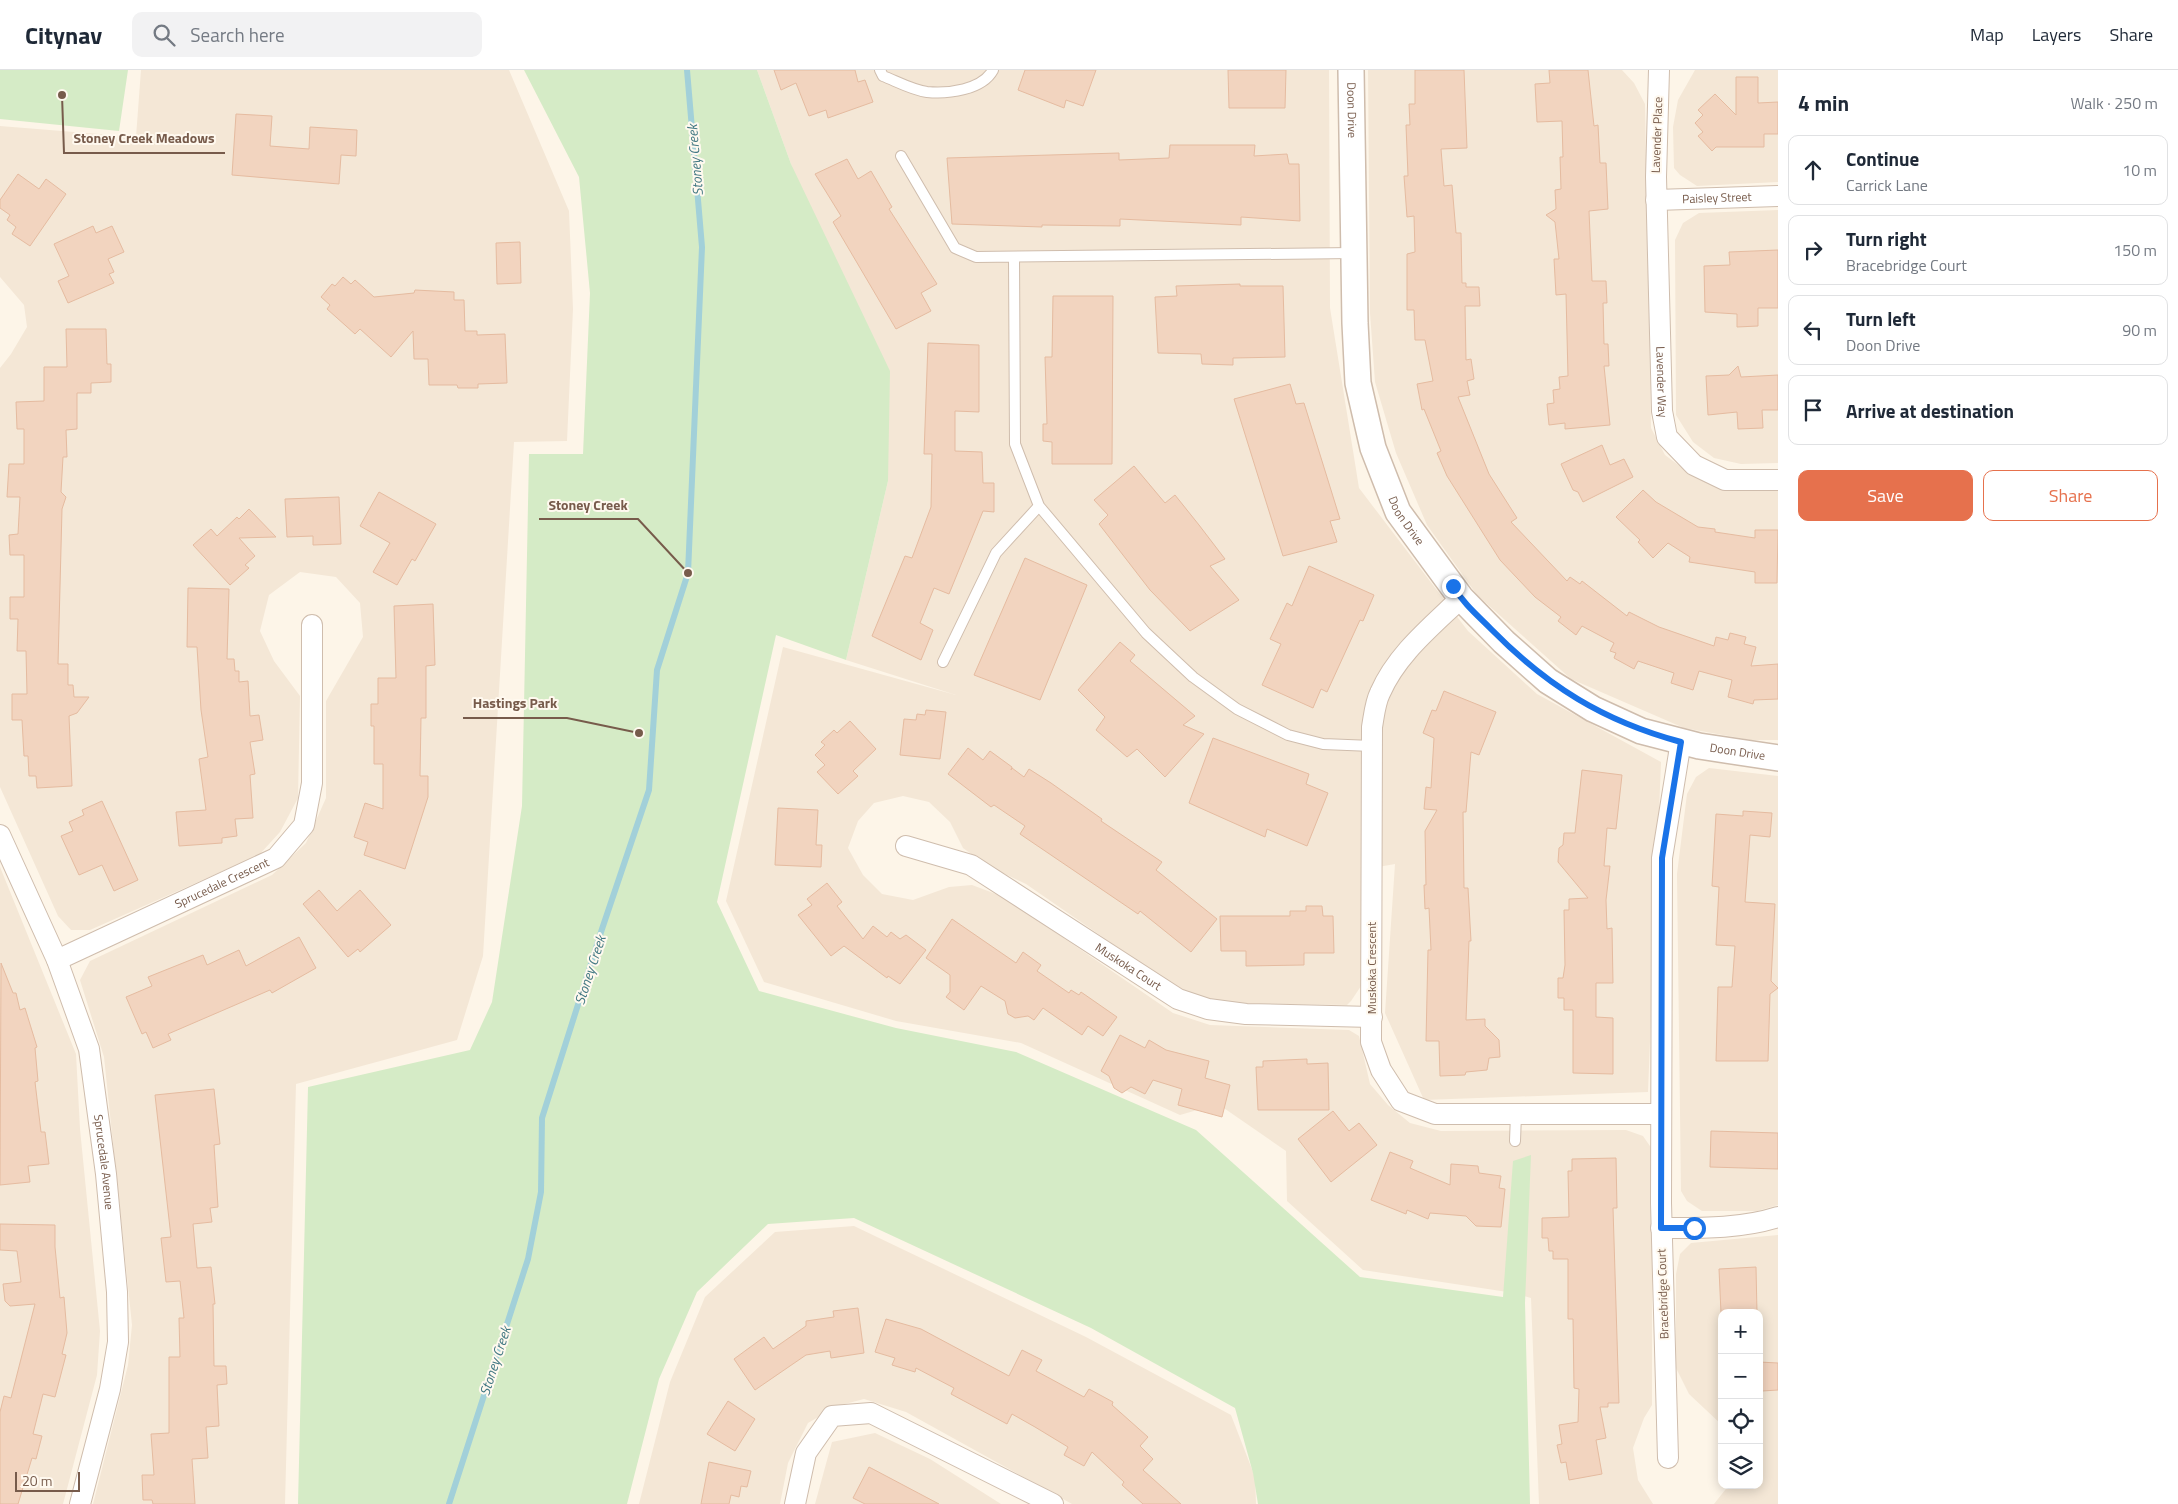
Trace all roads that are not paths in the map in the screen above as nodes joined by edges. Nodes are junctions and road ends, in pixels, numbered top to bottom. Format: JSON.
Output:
{"nodes":[{"id":1,"x":880,"y":70,"type":"edge"},
{"id":2,"x":993,"y":70,"type":"edge"},
{"id":3,"x":1352,"y":70,"type":"edge"},
{"id":4,"x":1659,"y":70,"type":"edge"},
{"id":5,"x":901,"y":156,"type":"dead end"},
{"id":6,"x":1778,"y":196,"type":"edge"},
{"id":7,"x":1656,"y":200,"type":"junction"},
{"id":8,"x":1355,"y":253,"type":"junction"},
{"id":9,"x":1014,"y":258,"type":"junction"},
{"id":10,"x":1778,"y":480,"type":"edge"},
{"id":11,"x":1040,"y":506,"type":"junction"},
{"id":12,"x":1461,"y":598,"type":"junction"},
{"id":13,"x":312,"y":625,"type":"dead end"},
{"id":14,"x":943,"y":662,"type":"dead end"},
{"id":15,"x":1681,"y":742,"type":"junction"},
{"id":16,"x":1372,"y":746,"type":"junction"},
{"id":17,"x":1778,"y":758,"type":"edge"},
{"id":18,"x":0,"y":836,"type":"edge"},
{"id":19,"x":906,"y":846,"type":"dead end"},
{"id":20,"x":57,"y":960,"type":"junction"},
{"id":21,"x":1372,"y":1017,"type":"junction"},
{"id":22,"x":1516,"y":1114,"type":"junction"},
{"id":23,"x":1660,"y":1114,"type":"junction"},
{"id":24,"x":1515,"y":1141,"type":"dead end"},
{"id":25,"x":1778,"y":1217,"type":"edge"},
{"id":26,"x":1661,"y":1228,"type":"junction"},
{"id":27,"x":1668,"y":1458,"type":"dead end"},
{"id":28,"x":80,"y":1504,"type":"edge"},
{"id":29,"x":795,"y":1504,"type":"edge"},
{"id":30,"x":1053,"y":1504,"type":"edge"}],
"edges":[{"from":1,"to":2,"type":"lane"},
{"from":3,"to":8,"type":"street","name":"Doon Drive"},
{"from":4,"to":7,"type":"street","name":"Lavender Place"},
{"from":5,"to":9,"type":"lane"},
{"from":6,"to":7,"type":"street","name":"Paisley Street"},
{"from":7,"to":10,"type":"street","name":"Lavender Way"},
{"from":8,"to":9,"type":"lane"},
{"from":8,"to":12,"type":"street","name":"Doon Drive"},
{"from":9,"to":11,"type":"lane"},
{"from":11,"to":14,"type":"lane"},
{"from":11,"to":16,"type":"lane"},
{"from":12,"to":15,"type":"street","name":"Doon Drive"},
{"from":12,"to":16,"type":"street","name":"Muskoka Crescent"},
{"from":13,"to":20,"type":"street","name":"Sprucedale Crescent"},
{"from":15,"to":17,"type":"street","name":"Doon Drive"},
{"from":15,"to":23,"type":"street","name":"Bracebridge Court"},
{"from":16,"to":21,"type":"street","name":"Muskoka Crescent"},
{"from":18,"to":20,"type":"street","name":"Sprucedale Avenue"},
{"from":19,"to":21,"type":"street","name":"Muskoka Court"},
{"from":20,"to":28,"type":"street","name":"Sprucedale Avenue"},
{"from":21,"to":22,"type":"street","name":"Muskoka Crescent"},
{"from":22,"to":23,"type":"street","name":"Muskoka Crescent"},
{"from":22,"to":24,"type":"lane"},
{"from":23,"to":26,"type":"street","name":"Bracebridge Court"},
{"from":25,"to":26,"type":"street"},
{"from":26,"to":27,"type":"street","name":"Bracebridge Court"},
{"from":29,"to":30,"type":"street"}]}
